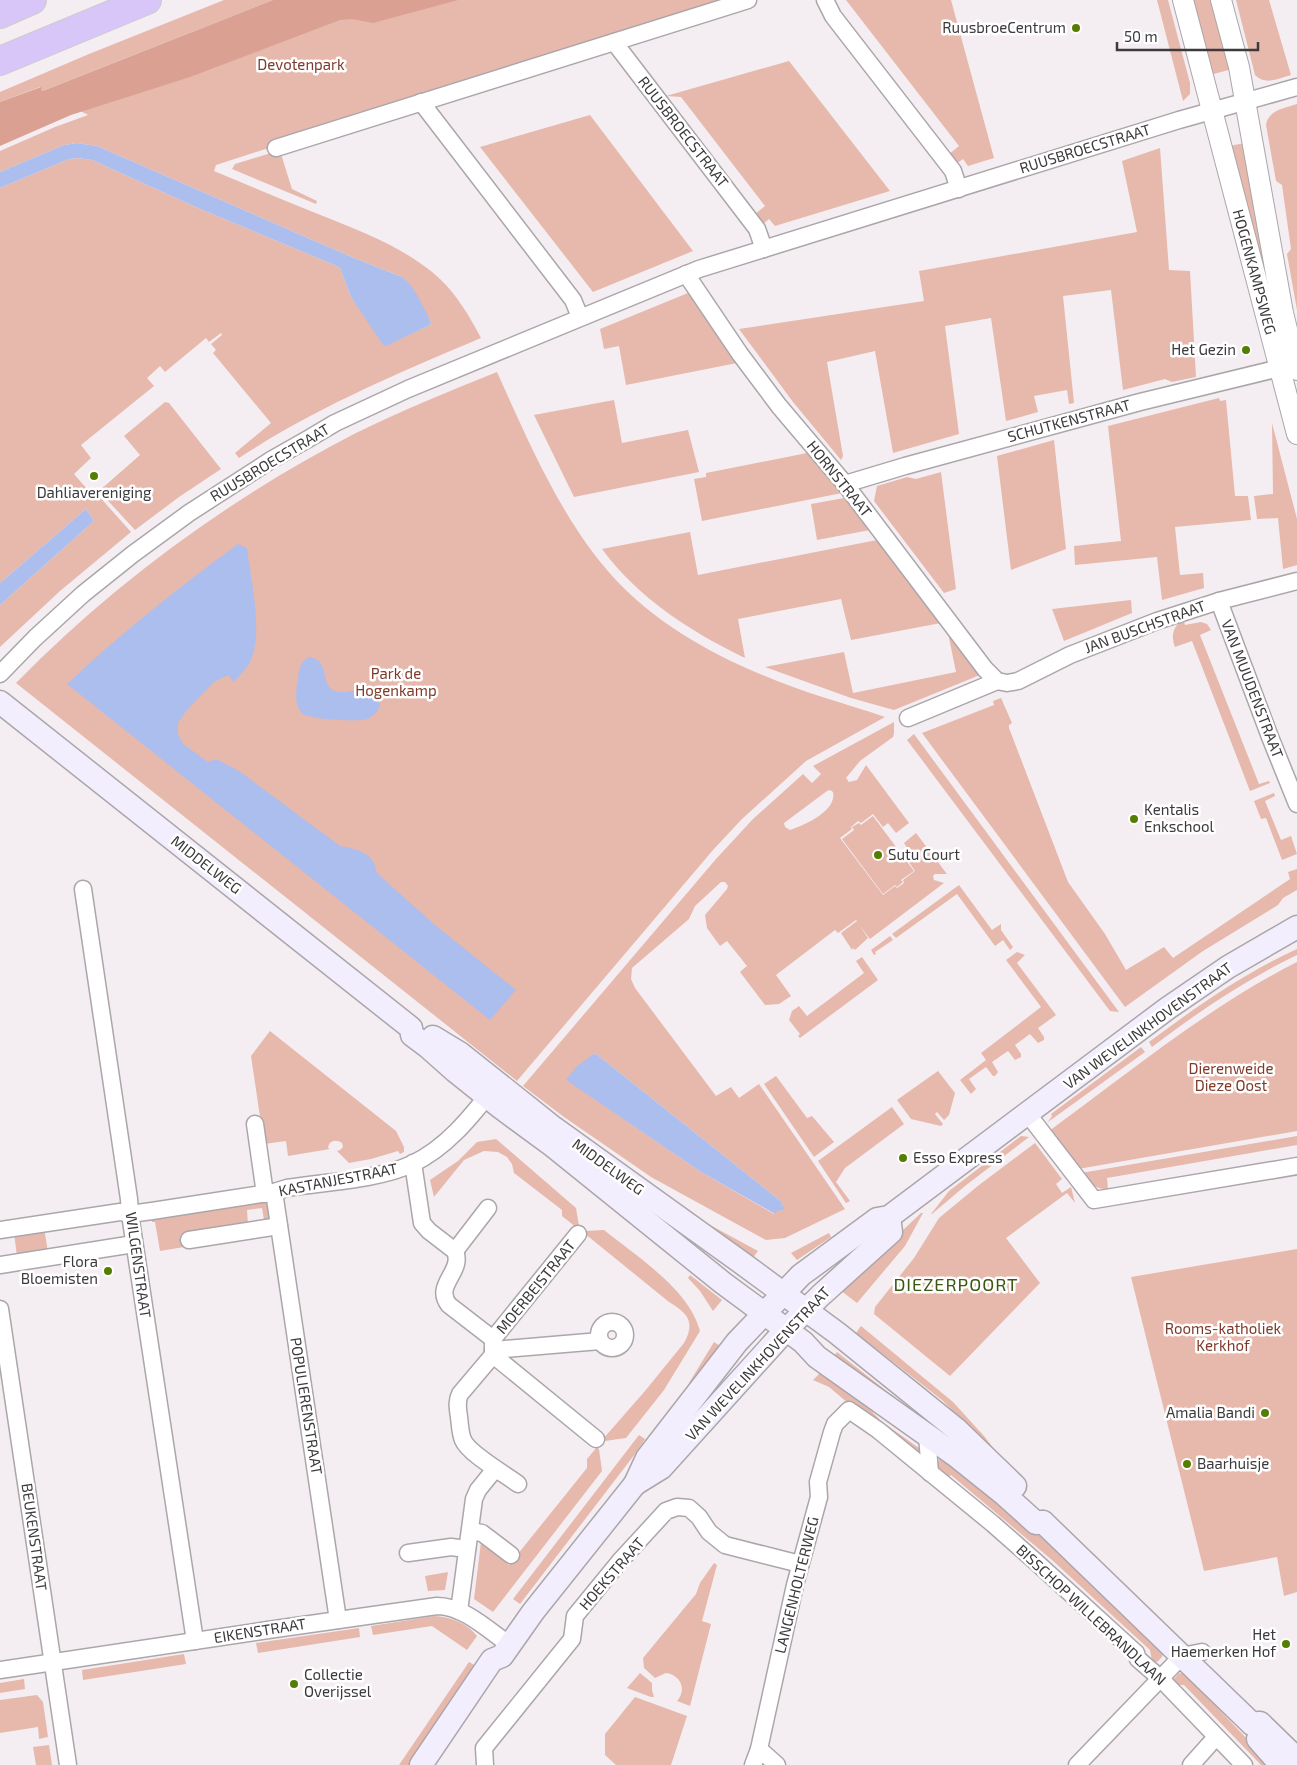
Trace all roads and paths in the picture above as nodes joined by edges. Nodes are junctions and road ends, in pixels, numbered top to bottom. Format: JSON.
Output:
{"nodes":[{"id":1,"x":32,"y":0,"type":"edge"},
{"id":2,"x":147,"y":0,"type":"edge"},
{"id":3,"x":748,"y":0,"type":"edge"},
{"id":4,"x":825,"y":0,"type":"edge"},
{"id":5,"x":1183,"y":0,"type":"edge"},
{"id":6,"x":1221,"y":0,"type":"edge"},
{"id":7,"x":0,"y":14,"type":"edge"},
{"id":8,"x":614,"y":42,"type":"junction"},
{"id":9,"x":0,"y":61,"type":"edge"},
{"id":10,"x":1297,"y":87,"type":"edge"},
{"id":11,"x":421,"y":102,"type":"junction"},
{"id":12,"x":1245,"y":102,"type":"junction"},
{"id":13,"x":1212,"y":111,"type":"junction"},
{"id":14,"x":276,"y":148,"type":"dead end"},
{"id":15,"x":959,"y":189,"type":"junction"},
{"id":16,"x":764,"y":249,"type":"junction"},
{"id":17,"x":686,"y":274,"type":"junction"},
{"id":18,"x":580,"y":316,"type":"junction"},
{"id":19,"x":1291,"y":368,"type":"edge"},
{"id":20,"x":1297,"y":434,"type":"edge"},
{"id":21,"x":845,"y":484,"type":"junction"},
{"id":22,"x":1297,"y":581,"type":"edge"},
{"id":23,"x":1219,"y":601,"type":"junction"},
{"id":24,"x":0,"y":674,"type":"edge"},
{"id":25,"x":997,"y":681,"type":"junction"},
{"id":26,"x":0,"y":702,"type":"edge"},
{"id":27,"x":908,"y":718,"type":"dead end"},
{"id":28,"x":1297,"y":804,"type":"edge"},
{"id":29,"x":83,"y":889,"type":"dead end"},
{"id":30,"x":1297,"y":927,"type":"edge"},
{"id":31,"x":492,"y":1090,"type":"junction"},
{"id":32,"x":1027,"y":1113,"type":"junction"},
{"id":33,"x":255,"y":1124,"type":"dead end"},
{"id":34,"x":413,"y":1163,"type":"junction"},
{"id":35,"x":1297,"y":1166,"type":"edge"},
{"id":36,"x":269,"y":1193,"type":"junction"},
{"id":37,"x":488,"y":1208,"type":"dead end"},
{"id":38,"x":130,"y":1214,"type":"junction"},
{"id":39,"x":889,"y":1217,"type":"junction"},
{"id":40,"x":279,"y":1226,"type":"junction"},
{"id":41,"x":0,"y":1230,"type":"edge"},
{"id":42,"x":578,"y":1234,"type":"dead end"},
{"id":43,"x":189,"y":1240,"type":"dead end"},
{"id":44,"x":134,"y":1244,"type":"junction"},
{"id":45,"x":455,"y":1251,"type":"junction"},
{"id":46,"x":0,"y":1265,"type":"edge"},
{"id":47,"x":783,"y":1293,"type":"junction"},
{"id":48,"x":0,"y":1309,"type":"edge"},
{"id":49,"x":806,"y":1310,"type":"junction"},
{"id":50,"x":763,"y":1313,"type":"junction"},
{"id":51,"x":786,"y":1330,"type":"junction"},
{"id":52,"x":600,"y":1340,"type":"dead end"},
{"id":53,"x":493,"y":1348,"type":"junction"},
{"id":54,"x":849,"y":1410,"type":"joint"},
{"id":55,"x":927,"y":1435,"type":"junction"},
{"id":56,"x":596,"y":1439,"type":"dead end"},
{"id":57,"x":495,"y":1469,"type":"junction"},
{"id":58,"x":930,"y":1472,"type":"junction"},
{"id":59,"x":518,"y":1484,"type":"dead end"},
{"id":60,"x":636,"y":1484,"type":"junction"},
{"id":61,"x":1044,"y":1522,"type":"junction"},
{"id":62,"x":470,"y":1531,"type":"junction"},
{"id":63,"x":468,"y":1549,"type":"junction"},
{"id":64,"x":408,"y":1554,"type":"dead end"},
{"id":65,"x":511,"y":1555,"type":"dead end"},
{"id":66,"x":800,"y":1564,"type":"junction"},
{"id":67,"x":459,"y":1611,"type":"junction"},
{"id":68,"x":338,"y":1620,"type":"junction"},
{"id":69,"x":195,"y":1641,"type":"junction"},
{"id":70,"x":506,"y":1650,"type":"junction"},
{"id":71,"x":1192,"y":1654,"type":"junction"},
{"id":72,"x":52,"y":1662,"type":"junction"},
{"id":73,"x":0,"y":1670,"type":"edge"},
{"id":74,"x":1160,"y":1678,"type":"junction"},
{"id":75,"x":1252,"y":1724,"type":"junction"},
{"id":76,"x":1216,"y":1737,"type":"junction"},
{"id":77,"x":759,"y":1749,"type":"junction"},
{"id":78,"x":1297,"y":1759,"type":"edge"},
{"id":79,"x":68,"y":1765,"type":"edge"},
{"id":80,"x":421,"y":1765,"type":"edge"},
{"id":81,"x":439,"y":1765,"type":"edge"},
{"id":82,"x":485,"y":1765,"type":"edge"},
{"id":83,"x":753,"y":1765,"type":"edge"},
{"id":84,"x":777,"y":1765,"type":"edge"},
{"id":85,"x":1077,"y":1765,"type":"edge"},
{"id":86,"x":1191,"y":1765,"type":"edge"},
{"id":87,"x":1244,"y":1765,"type":"edge"},
{"id":88,"x":1280,"y":1765,"type":"edge"}],
"edges":[{"from":1,"to":7,"type":"highway"},
{"from":2,"to":9,"type":"highway"},
{"from":3,"to":8,"type":"street"},
{"from":4,"to":15,"type":"street"},
{"from":5,"to":13,"type":"street","name":"HOGENKAMPSWEG"},
{"from":6,"to":12,"type":"street","name":"HOGENKAMPSWEG"},
{"from":8,"to":11,"type":"street"},
{"from":8,"to":16,"type":"street","name":"RUUSBROECSTRAAT"},
{"from":10,"to":12,"type":"street","name":"RUUSBROECSTRAAT"},
{"from":11,"to":14,"type":"street"},
{"from":11,"to":18,"type":"street"},
{"from":12,"to":13,"type":"street","name":"RUUSBROECSTRAAT"},
{"from":12,"to":19,"type":"street","name":"HOGENKAMPSWEG"},
{"from":13,"to":15,"type":"street","name":"RUUSBROECSTRAAT"},
{"from":13,"to":19,"type":"street","name":"HOGENKAMPSWEG"},
{"from":15,"to":16,"type":"street","name":"RUUSBROECSTRAAT"},
{"from":16,"to":17,"type":"street","name":"RUUSBROECSTRAAT"},
{"from":17,"to":18,"type":"street","name":"RUUSBROECSTRAAT"},
{"from":17,"to":21,"type":"street","name":"HORNSTRAAT"},
{"from":18,"to":24,"type":"street","name":"RUUSBROECSTRAAT"},
{"from":19,"to":20,"type":"street","name":"HOGENKAMPSWEG"},
{"from":19,"to":21,"type":"street","name":"SCHUTKENSTRAAT"},
{"from":21,"to":25,"type":"street","name":"HORNSTRAAT"},
{"from":22,"to":23,"type":"street","name":"JAN BUSCHSTRAAT"},
{"from":23,"to":25,"type":"street","name":"JAN BUSCHSTRAAT"},
{"from":23,"to":28,"type":"street","name":"VAN MUUDENSTRAAT"},
{"from":25,"to":27,"type":"street","name":"JAN BUSCHSTRAAT"},
{"from":26,"to":31,"type":"main road","name":"MIDDELWEG"},
{"from":29,"to":38,"type":"street","name":"WILGENSTRAAT"},
{"from":30,"to":32,"type":"main road","name":"VAN WEVELINKHOVENSTRAAT"},
{"from":31,"to":34,"type":"street","name":"KASTANJESTRAAT"},
{"from":31,"to":47,"type":"main road","name":"MIDDELWEG"},
{"from":31,"to":50,"type":"main road","name":"MIDDELWEG"},
{"from":32,"to":35,"type":"street"},
{"from":32,"to":39,"type":"main road","name":"VAN WEVELINKHOVENSTRAAT"},
{"from":33,"to":36,"type":"street","name":"KASTANJESTRAAT"},
{"from":34,"to":36,"type":"street","name":"KASTANJESTRAAT"},
{"from":34,"to":45,"type":"street"},
{"from":36,"to":38,"type":"street","name":"KASTANJESTRAAT"},
{"from":36,"to":40,"type":"street","name":"POPULIERENSTRAAT"},
{"from":37,"to":45,"type":"street","name":"MOERBEISTRAAT"},
{"from":38,"to":41,"type":"street","name":"KASTANJESTRAAT"},
{"from":38,"to":44,"type":"street","name":"WILGENSTRAAT"},
{"from":39,"to":47,"type":"main road","name":"VAN WEVELINKHOVENSTRAAT"},
{"from":39,"to":49,"type":"main road","name":"VAN WEVELINKHOVENSTRAAT"},
{"from":40,"to":43,"type":"street"},
{"from":40,"to":68,"type":"street","name":"POPULIERENSTRAAT"},
{"from":42,"to":53,"type":"street","name":"MOERBEISTRAAT"},
{"from":44,"to":46,"type":"street"},
{"from":44,"to":69,"type":"street","name":"WILGENSTRAAT"},
{"from":45,"to":53,"type":"street","name":"MOERBEISTRAAT"},
{"from":47,"to":49,"type":"main road","name":"MIDDELWEG"},
{"from":47,"to":50,"type":"main road","name":"VAN WEVELINKHOVENSTRAAT"},
{"from":48,"to":72,"type":"street","name":"BEUKENSTRAAT"},
{"from":49,"to":51,"type":"main road","name":"VAN WEVELINKHOVENSTRAAT"},
{"from":49,"to":61,"type":"main road","name":"BISSCHOP WILLEBRANDLAAN"},
{"from":50,"to":51,"type":"main road","name":"MIDDELWEG"},
{"from":50,"to":60,"type":"main road","name":"VAN WEVELINKHOVENSTRAAT"},
{"from":51,"to":55,"type":"main road","name":"BISSCHOP WILLEBRANDLAAN"},
{"from":51,"to":60,"type":"main road","name":"VAN WEVELINKHOVENSTRAAT"},
{"from":52,"to":53,"type":"street","name":"MOERBEISTRAAT"},
{"from":53,"to":56,"type":"street","name":"MOERBEISTRAAT"},
{"from":53,"to":57,"type":"street","name":"MOERBEISTRAAT"},
{"from":54,"to":58,"type":"street","name":"BISSCHOP WILLEBRANDLAAN"},
{"from":54,"to":66,"type":"street","name":"LANGENHOLTERWEG"},
{"from":55,"to":58,"type":"street"},
{"from":55,"to":61,"type":"main road","name":"BISSCHOP WILLEBRANDLAAN"},
{"from":57,"to":59,"type":"street","name":"MOERBEISTRAAT"},
{"from":57,"to":62,"type":"street"},
{"from":58,"to":74,"type":"street","name":"BISSCHOP WILLEBRANDLAAN"},
{"from":60,"to":70,"type":"main road","name":"VAN WEVELINKHOVENSTRAAT"},
{"from":61,"to":71,"type":"main road","name":"BISSCHOP WILLEBRANDLAAN"},
{"from":62,"to":63,"type":"street"},
{"from":62,"to":65,"type":"street"},
{"from":63,"to":64,"type":"street"},
{"from":63,"to":67,"type":"street"},
{"from":66,"to":77,"type":"street","name":"LANGENHOLTERWEG"},
{"from":66,"to":82,"type":"street","name":"HOEKSTRAAT"},
{"from":67,"to":68,"type":"street","name":"EIKENSTRAAT"},
{"from":67,"to":70,"type":"street","name":"EIKENSTRAAT"},
{"from":68,"to":69,"type":"street","name":"EIKENSTRAAT"},
{"from":69,"to":72,"type":"street","name":"EIKENSTRAAT"},
{"from":70,"to":80,"type":"main road","name":"VAN WEVELINKHOVENSTRAAT"},
{"from":70,"to":81,"type":"main road","name":"VAN WEVELINKHOVENSTRAAT"},
{"from":71,"to":74,"type":"street"},
{"from":71,"to":75,"type":"main road","name":"BISSCHOP WILLEBRANDLAAN"},
{"from":72,"to":73,"type":"street","name":"EIKENSTRAAT"},
{"from":72,"to":79,"type":"street","name":"BEUKENSTRAAT"},
{"from":74,"to":76,"type":"street","name":"BISSCHOP WILLEBRANDLAAN"},
{"from":74,"to":85,"type":"street"},
{"from":75,"to":78,"type":"main road","name":"BISSCHOP WILLEBRANDLAAN"},
{"from":75,"to":88,"type":"main road","name":"BISSCHOP WILLEBRANDLAAN"},
{"from":76,"to":86,"type":"street"},
{"from":76,"to":87,"type":"street","name":"BISSCHOP WILLEBRANDLAAN"},
{"from":77,"to":83,"type":"street","name":"LANGENHOLTERWEG"},
{"from":77,"to":84,"type":"street"}]}
